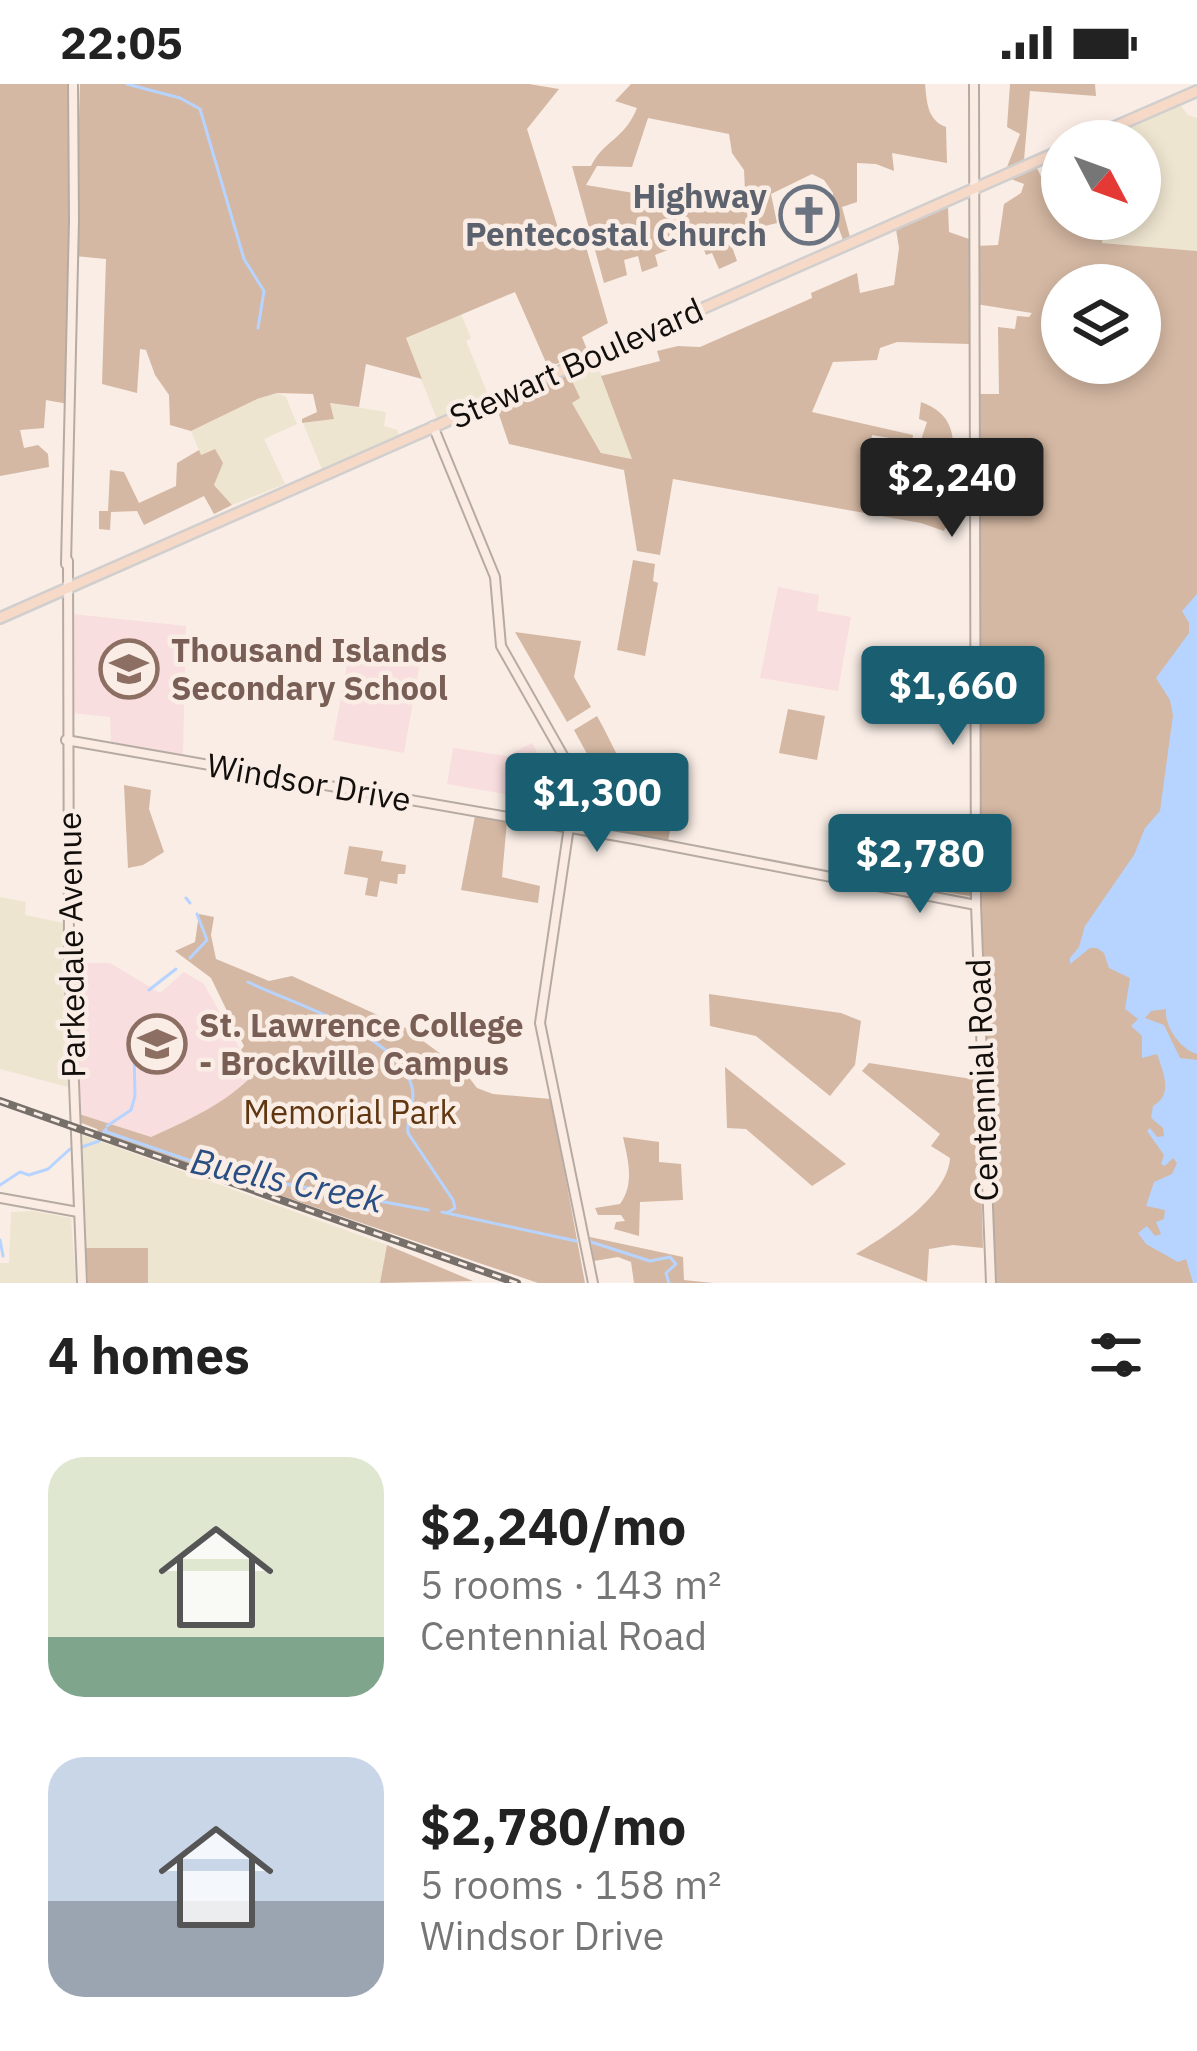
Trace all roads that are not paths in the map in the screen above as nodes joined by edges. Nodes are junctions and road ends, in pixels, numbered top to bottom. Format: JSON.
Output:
{"nodes":[{"id":1,"x":73,"y":84,"type":"edge"},
{"id":2,"x":974,"y":84,"type":"edge"},
{"id":3,"x":1197,"y":92,"type":"edge"},
{"id":4,"x":1132,"y":120,"type":"edge"},
{"id":5,"x":1041,"y":159,"type":"edge"},
{"id":6,"x":972,"y":190,"type":"junction"},
{"id":7,"x":434,"y":425,"type":"junction"},
{"id":8,"x":65,"y":592,"type":"junction"},
{"id":9,"x":0,"y":615,"type":"edge"},
{"id":10,"x":66,"y":740,"type":"junction"},
{"id":11,"x":568,"y":827,"type":"junction"},
{"id":12,"x":976,"y":905,"type":"junction"},
{"id":13,"x":0,"y":1198,"type":"edge"},
{"id":14,"x":77,"y":1212,"type":"junction"},
{"id":15,"x":82,"y":1283,"type":"edge"},
{"id":16,"x":592,"y":1283,"type":"edge"},
{"id":17,"x":991,"y":1283,"type":"edge"}],
"edges":[{"from":1,"to":8,"type":"street","name":"Parkedale Avenue"},
{"from":2,"to":6,"type":"street","name":"Centennial Road"},
{"from":3,"to":4,"type":"main road"},
{"from":5,"to":6,"type":"main road","name":"Stewart Boulevard"},
{"from":6,"to":7,"type":"main road","name":"Stewart Boulevard"},
{"from":6,"to":12,"type":"street","name":"Centennial Road"},
{"from":7,"to":8,"type":"main road","name":"Stewart Boulevard"},
{"from":7,"to":11,"type":"street"},
{"from":8,"to":9,"type":"main road","name":"Stewart Boulevard"},
{"from":8,"to":10,"type":"street","name":"Parkedale Avenue"},
{"from":10,"to":11,"type":"street","name":"Windsor Drive"},
{"from":10,"to":14,"type":"street","name":"Parkedale Avenue"},
{"from":11,"to":12,"type":"street","name":"Windsor Drive"},
{"from":11,"to":16,"type":"street"},
{"from":12,"to":17,"type":"street","name":"Centennial Road"},
{"from":13,"to":14,"type":"street"},
{"from":14,"to":15,"type":"street","name":"Parkedale Avenue"}]}
